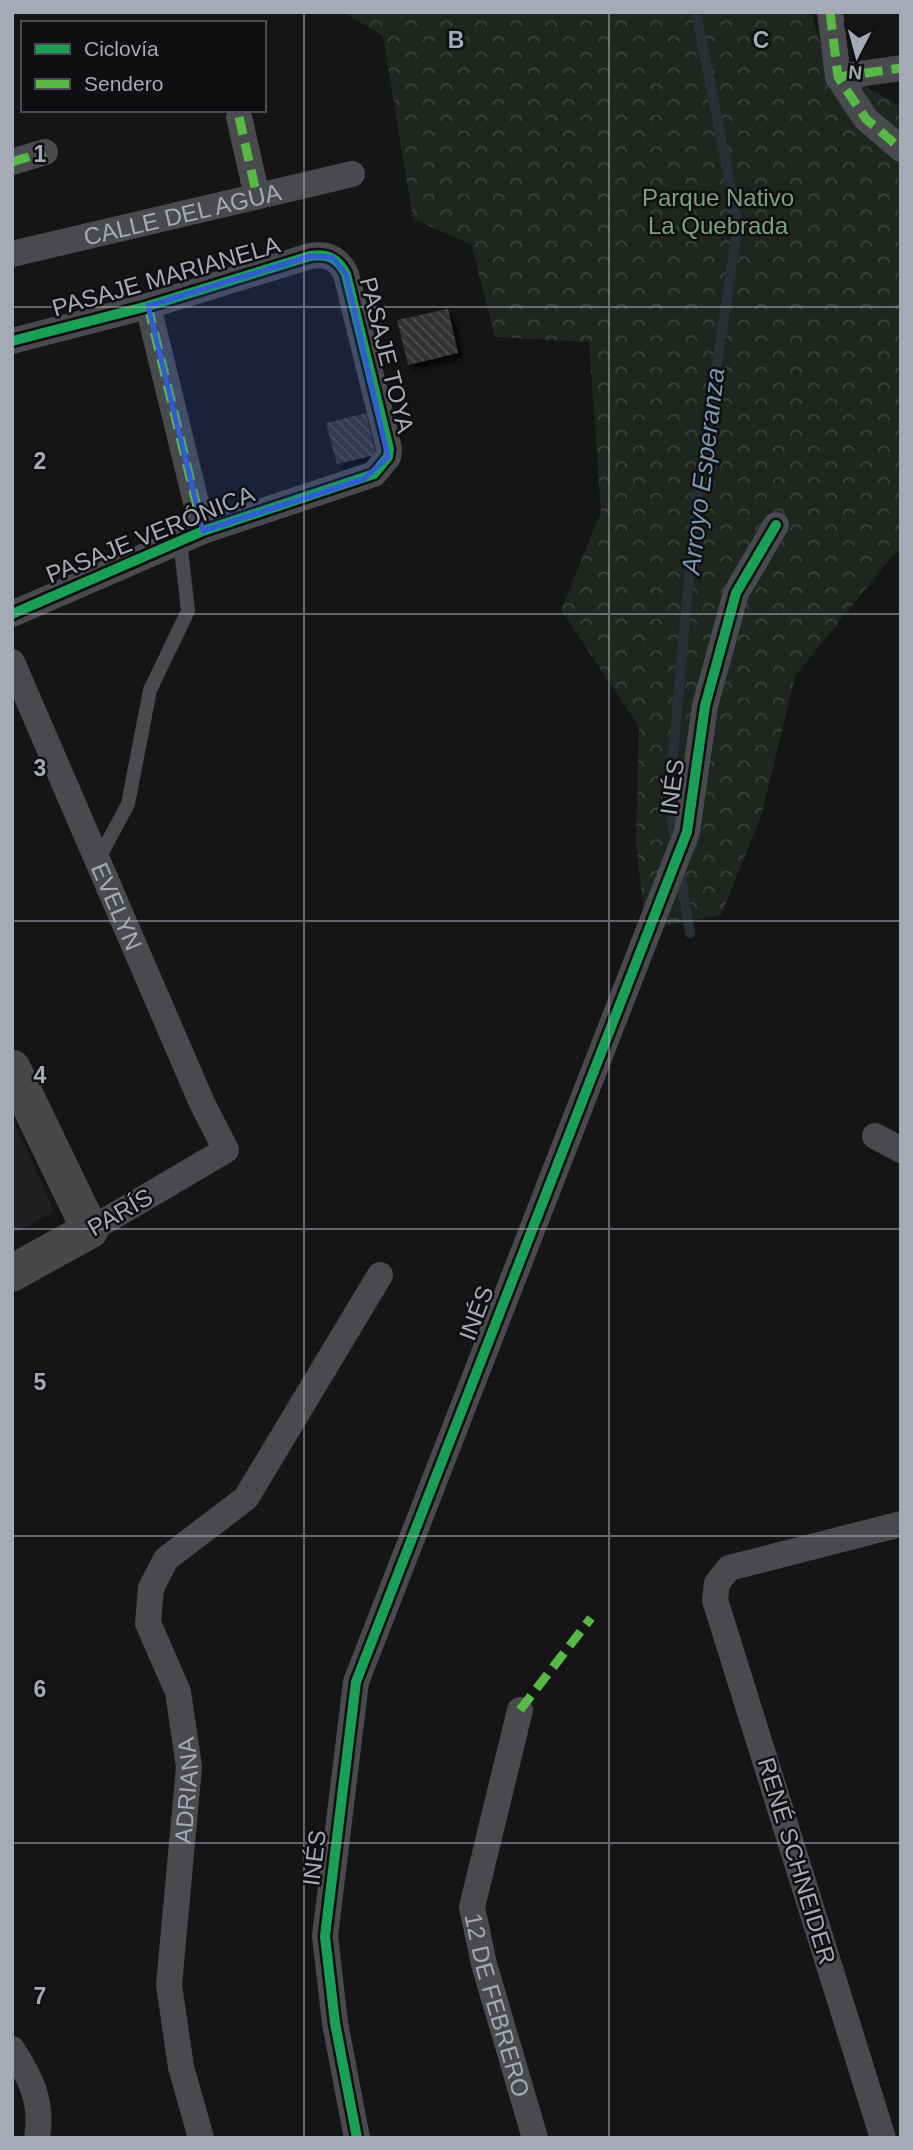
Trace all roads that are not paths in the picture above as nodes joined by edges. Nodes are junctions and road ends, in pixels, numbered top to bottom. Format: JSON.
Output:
{"nodes":[{"id":1,"x":830,"y":12,"type":"edge"},
{"id":2,"x":901,"y":68,"type":"edge"},
{"id":3,"x":838,"y":76,"type":"junction"},
{"id":4,"x":239,"y":117,"type":"dead end"},
{"id":5,"x":901,"y":149,"type":"edge"},
{"id":6,"x":46,"y":152,"type":"dead end"},
{"id":7,"x":12,"y":162,"type":"edge"},
{"id":8,"x":352,"y":174,"type":"dead end"},
{"id":9,"x":257,"y":196,"type":"junction"},
{"id":10,"x":12,"y":254,"type":"edge"},
{"id":11,"x":332,"y":257,"type":"joint"},
{"id":12,"x":148,"y":306,"type":"junction"},
{"id":13,"x":12,"y":341,"type":"edge"},
{"id":14,"x":382,"y":467,"type":"joint"},
{"id":15,"x":776,"y":525,"type":"dead end"},
{"id":16,"x":191,"y":536,"type":"junction"},
{"id":17,"x":12,"y":614,"type":"edge"},
{"id":18,"x":12,"y":662,"type":"edge"},
{"id":19,"x":98,"y":860,"type":"junction"},
{"id":20,"x":12,"y":1068,"type":"edge"},
{"id":21,"x":875,"y":1136,"type":"dead end"},
{"id":22,"x":226,"y":1150,"type":"joint"},
{"id":23,"x":901,"y":1150,"type":"edge"},
{"id":24,"x":90,"y":1230,"type":"junction"},
{"id":25,"x":12,"y":1273,"type":"edge"},
{"id":26,"x":380,"y":1275,"type":"dead end"},
{"id":27,"x":901,"y":1524,"type":"edge"},
{"id":28,"x":520,"y":1710,"type":"dead end"},
{"id":29,"x":12,"y":2049,"type":"edge"},
{"id":30,"x":39,"y":2129,"type":"edge"},
{"id":31,"x":201,"y":2138,"type":"edge"},
{"id":32,"x":357,"y":2138,"type":"edge"},
{"id":33,"x":535,"y":2138,"type":"edge"},
{"id":34,"x":883,"y":2138,"type":"edge"}],
"edges":[{"from":1,"to":3,"type":"street"},
{"from":2,"to":3,"type":"street"},
{"from":3,"to":5,"type":"street"},
{"from":4,"to":9,"type":"street"},
{"from":6,"to":7,"type":"street"},
{"from":8,"to":9,"type":"street","name":"CALLE DEL AGUA"},
{"from":9,"to":10,"type":"street","name":"CALLE DEL AGUA"},
{"from":11,"to":12,"type":"street","name":"PASAJE MARIANELA"},
{"from":11,"to":14,"type":"street","name":"PASAJE TOYA"},
{"from":12,"to":13,"type":"street","name":"PASAJE MARIANELA"},
{"from":12,"to":16,"type":"street"},
{"from":14,"to":16,"type":"street","name":"PASAJE VERÓNICA"},
{"from":15,"to":32,"type":"street","name":"INÉS"},
{"from":16,"to":17,"type":"street","name":"PASAJE VERÓNICA"},
{"from":16,"to":19,"type":"lane"},
{"from":18,"to":19,"type":"street","name":"EVELYN"},
{"from":19,"to":22,"type":"street","name":"EVELYN"},
{"from":20,"to":24,"type":"street"},
{"from":21,"to":23,"type":"street"},
{"from":22,"to":24,"type":"street","name":"PARÍS"},
{"from":24,"to":25,"type":"street","name":"PARÍS"},
{"from":26,"to":31,"type":"street","name":"ADRIANA"},
{"from":27,"to":34,"type":"street","name":"RENÉ SCHNEIDER"},
{"from":28,"to":33,"type":"street","name":"12 DE FEBRERO"},
{"from":29,"to":30,"type":"street"}]}
